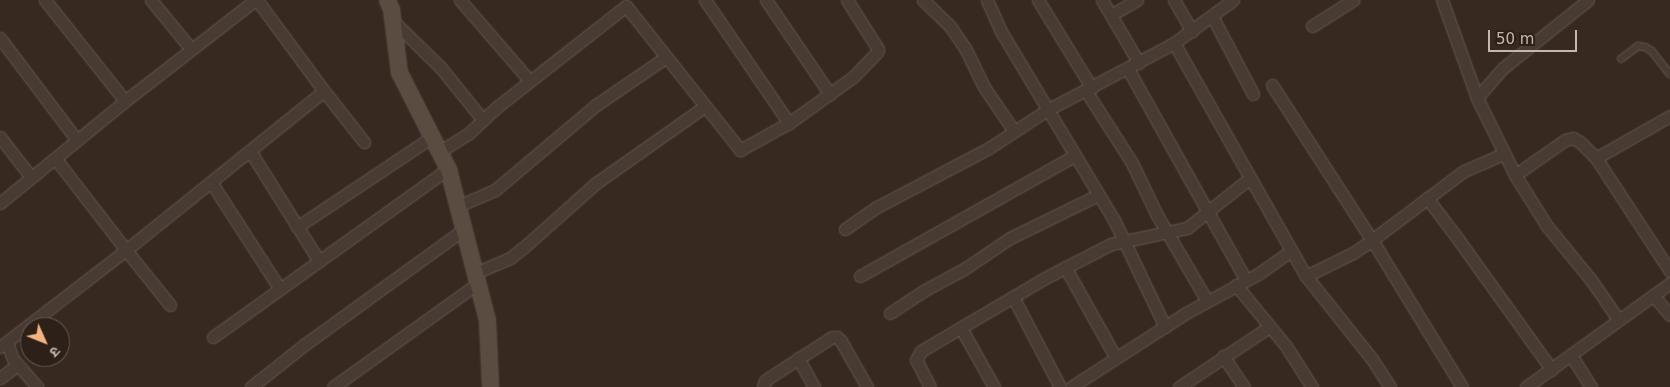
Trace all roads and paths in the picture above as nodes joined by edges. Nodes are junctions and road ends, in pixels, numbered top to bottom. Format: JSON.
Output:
{"nodes":[{"id":1,"x":45,"y":0,"type":"edge"},
{"id":2,"x":151,"y":0,"type":"edge"},
{"id":3,"x":256,"y":0,"type":"edge"},
{"id":4,"x":387,"y":0,"type":"edge"},
{"id":5,"x":460,"y":0,"type":"edge"},
{"id":6,"x":705,"y":0,"type":"edge"},
{"id":7,"x":766,"y":0,"type":"edge"},
{"id":8,"x":847,"y":0,"type":"edge"},
{"id":9,"x":923,"y":0,"type":"edge"},
{"id":10,"x":987,"y":0,"type":"edge"},
{"id":11,"x":1038,"y":0,"type":"edge"},
{"id":12,"x":1102,"y":0,"type":"edge"},
{"id":13,"x":1137,"y":0,"type":"edge"},
{"id":14,"x":1174,"y":0,"type":"edge"},
{"id":15,"x":1233,"y":0,"type":"edge"},
{"id":16,"x":1353,"y":0,"type":"edge"},
{"id":17,"x":1442,"y":0,"type":"edge"},
{"id":18,"x":1588,"y":0,"type":"edge"},
{"id":19,"x":1111,"y":15,"type":"junction"},
{"id":20,"x":1212,"y":16,"type":"junction"},
{"id":21,"x":392,"y":20,"type":"junction"},
{"id":22,"x":1312,"y":26,"type":"dead end"},
{"id":23,"x":1192,"y":32,"type":"junction"},
{"id":24,"x":0,"y":38,"type":"edge"},
{"id":25,"x":1174,"y":44,"type":"junction"},
{"id":26,"x":191,"y":49,"type":"junction"},
{"id":27,"x":666,"y":57,"type":"junction"},
{"id":28,"x":1621,"y":59,"type":"dead end"},
{"id":29,"x":1139,"y":63,"type":"junction"},
{"id":30,"x":1128,"y":69,"type":"junction"},
{"id":31,"x":1670,"y":74,"type":"edge"},
{"id":32,"x":529,"y":80,"type":"junction"},
{"id":33,"x":1272,"y":85,"type":"dead end"},
{"id":34,"x":1089,"y":89,"type":"junction"},
{"id":35,"x":324,"y":90,"type":"junction"},
{"id":36,"x":830,"y":94,"type":"junction"},
{"id":37,"x":1253,"y":94,"type":"dead end"},
{"id":38,"x":1477,"y":98,"type":"junction"},
{"id":39,"x":125,"y":101,"type":"junction"},
{"id":40,"x":705,"y":106,"type":"junction"},
{"id":41,"x":1047,"y":110,"type":"junction"},
{"id":42,"x":1670,"y":116,"type":"edge"},
{"id":43,"x":483,"y":120,"type":"junction"},
{"id":44,"x":789,"y":123,"type":"junction"},
{"id":45,"x":1014,"y":132,"type":"junction"},
{"id":46,"x":0,"y":137,"type":"edge"},
{"id":47,"x":432,"y":137,"type":"junction"},
{"id":48,"x":77,"y":140,"type":"junction"},
{"id":49,"x":364,"y":142,"type":"dead end"},
{"id":50,"x":250,"y":151,"type":"junction"},
{"id":51,"x":440,"y":152,"type":"junction"},
{"id":52,"x":1503,"y":154,"type":"junction"},
{"id":53,"x":1074,"y":156,"type":"junction"},
{"id":54,"x":55,"y":158,"type":"junction"},
{"id":55,"x":1596,"y":158,"type":"junction"},
{"id":56,"x":448,"y":169,"type":"junction"},
{"id":57,"x":1515,"y":175,"type":"junction"},
{"id":58,"x":31,"y":177,"type":"junction"},
{"id":59,"x":1250,"y":178,"type":"junction"},
{"id":60,"x":211,"y":182,"type":"junction"},
{"id":61,"x":1098,"y":194,"type":"junction"},
{"id":62,"x":1427,"y":198,"type":"junction"},
{"id":63,"x":0,"y":203,"type":"edge"},
{"id":64,"x":458,"y":206,"type":"junction"},
{"id":65,"x":1207,"y":213,"type":"junction"},
{"id":66,"x":297,"y":227,"type":"junction"},
{"id":67,"x":464,"y":229,"type":"junction"},
{"id":68,"x":845,"y":229,"type":"dead end"},
{"id":69,"x":1168,"y":233,"type":"junction"},
{"id":70,"x":1372,"y":240,"type":"junction"},
{"id":71,"x":1125,"y":242,"type":"junction"},
{"id":72,"x":126,"y":250,"type":"junction"},
{"id":73,"x":1291,"y":251,"type":"junction"},
{"id":74,"x":319,"y":261,"type":"junction"},
{"id":75,"x":1065,"y":267,"type":"junction"},
{"id":76,"x":1670,"y":272,"type":"edge"},
{"id":77,"x":860,"y":276,"type":"dead end"},
{"id":78,"x":1306,"y":276,"type":"junction"},
{"id":79,"x":476,"y":278,"type":"junction"},
{"id":80,"x":1241,"y":282,"type":"junction"},
{"id":81,"x":1670,"y":283,"type":"edge"},
{"id":82,"x":280,"y":289,"type":"junction"},
{"id":83,"x":1653,"y":295,"type":"junction"},
{"id":84,"x":1013,"y":297,"type":"junction"},
{"id":85,"x":1207,"y":301,"type":"junction"},
{"id":86,"x":170,"y":305,"type":"dead end"},
{"id":87,"x":890,"y":313,"type":"dead end"},
{"id":88,"x":1670,"y":315,"type":"edge"},
{"id":89,"x":1618,"y":319,"type":"junction"},
{"id":90,"x":1165,"y":327,"type":"junction"},
{"id":91,"x":1269,"y":327,"type":"junction"},
{"id":92,"x":961,"y":328,"type":"junction"},
{"id":93,"x":213,"y":337,"type":"dead end"},
{"id":94,"x":4,"y":345,"type":"edge"},
{"id":95,"x":1571,"y":355,"type":"junction"},
{"id":96,"x":1224,"y":356,"type":"junction"},
{"id":97,"x":798,"y":358,"type":"junction"},
{"id":98,"x":1116,"y":358,"type":"junction"},
{"id":99,"x":17,"y":365,"type":"junction"},
{"id":100,"x":1552,"y":370,"type":"junction"},
{"id":101,"x":0,"y":378,"type":"edge"},
{"id":102,"x":37,"y":387,"type":"edge"},
{"id":103,"x":251,"y":387,"type":"edge"},
{"id":104,"x":333,"y":387,"type":"edge"},
{"id":105,"x":490,"y":387,"type":"edge"},
{"id":106,"x":763,"y":387,"type":"edge"},
{"id":107,"x":814,"y":387,"type":"edge"},
{"id":108,"x":867,"y":387,"type":"edge"},
{"id":109,"x":930,"y":387,"type":"edge"},
{"id":110,"x":994,"y":387,"type":"edge"},
{"id":111,"x":1060,"y":387,"type":"edge"},
{"id":112,"x":1071,"y":387,"type":"edge"},
{"id":113,"x":1179,"y":387,"type":"edge"},
{"id":114,"x":1244,"y":387,"type":"edge"},
{"id":115,"x":1312,"y":387,"type":"edge"},
{"id":116,"x":1390,"y":387,"type":"edge"},
{"id":117,"x":1462,"y":387,"type":"edge"},
{"id":118,"x":1526,"y":387,"type":"edge"},
{"id":119,"x":1591,"y":387,"type":"edge"}],
"edges":[{"from":1,"to":39,"type":"street"},
{"from":2,"to":26,"type":"street"},
{"from":3,"to":26,"type":"street"},
{"from":3,"to":35,"type":"street"},
{"from":4,"to":21,"type":"street"},
{"from":5,"to":32,"type":"street"},
{"from":6,"to":44,"type":"street"},
{"from":7,"to":36,"type":"street"},
{"from":8,"to":36,"type":"street"},
{"from":9,"to":45,"type":"street"},
{"from":10,"to":41,"type":"street"},
{"from":11,"to":34,"type":"street"},
{"from":12,"to":19,"type":"street"},
{"from":13,"to":19,"type":"street"},
{"from":14,"to":23,"type":"street"},
{"from":15,"to":20,"type":"street"},
{"from":16,"to":22,"type":"street"},
{"from":17,"to":38,"type":"street"},
{"from":18,"to":38,"type":"street"},
{"from":19,"to":29,"type":"street"},
{"from":20,"to":23,"type":"street"},
{"from":20,"to":37,"type":"street"},
{"from":21,"to":43,"type":"street"},
{"from":21,"to":47,"type":"street"},
{"from":23,"to":25,"type":"street"},
{"from":24,"to":48,"type":"street"},
{"from":25,"to":29,"type":"street"},
{"from":25,"to":59,"type":"street"},
{"from":26,"to":39,"type":"street"},
{"from":27,"to":32,"type":"street"},
{"from":27,"to":40,"type":"street"},
{"from":27,"to":64,"type":"street"},
{"from":28,"to":31,"type":"lane"},
{"from":29,"to":30,"type":"street"},
{"from":30,"to":34,"type":"street"},
{"from":30,"to":65,"type":"street"},
{"from":32,"to":43,"type":"street"},
{"from":33,"to":70,"type":"street"},
{"from":34,"to":41,"type":"street"},
{"from":34,"to":69,"type":"street"},
{"from":35,"to":49,"type":"street"},
{"from":35,"to":50,"type":"street"},
{"from":36,"to":44,"type":"street"},
{"from":38,"to":52,"type":"street"},
{"from":39,"to":48,"type":"street"},
{"from":40,"to":44,"type":"street"},
{"from":40,"to":79,"type":"street"},
{"from":41,"to":45,"type":"street"},
{"from":41,"to":53,"type":"street"},
{"from":42,"to":55,"type":"street"},
{"from":43,"to":51,"type":"street"},
{"from":45,"to":68,"type":"street"},
{"from":46,"to":58,"type":"street"},
{"from":47,"to":51,"type":"street"},
{"from":47,"to":66,"type":"street"},
{"from":48,"to":54,"type":"street"},
{"from":50,"to":60,"type":"street"},
{"from":50,"to":66,"type":"street"},
{"from":51,"to":56,"type":"street"},
{"from":52,"to":57,"type":"street"},
{"from":52,"to":62,"type":"street"},
{"from":53,"to":61,"type":"street"},
{"from":53,"to":77,"type":"street"},
{"from":54,"to":58,"type":"street"},
{"from":54,"to":72,"type":"street"},
{"from":55,"to":57,"type":"street"},
{"from":55,"to":76,"type":"street"},
{"from":56,"to":64,"type":"street"},
{"from":56,"to":74,"type":"street"},
{"from":57,"to":89,"type":"street"},
{"from":58,"to":63,"type":"street"},
{"from":59,"to":65,"type":"street"},
{"from":59,"to":73,"type":"street"},
{"from":60,"to":72,"type":"street"},
{"from":60,"to":82,"type":"street"},
{"from":61,"to":71,"type":"street"},
{"from":61,"to":87,"type":"street"},
{"from":62,"to":70,"type":"street"},
{"from":62,"to":100,"type":"street"},
{"from":64,"to":67,"type":"street"},
{"from":65,"to":69,"type":"street"},
{"from":65,"to":80,"type":"street"},
{"from":66,"to":74,"type":"street"},
{"from":67,"to":79,"type":"street"},
{"from":67,"to":103,"type":"street"},
{"from":69,"to":71,"type":"street"},
{"from":69,"to":85,"type":"street"},
{"from":70,"to":78,"type":"street"},
{"from":70,"to":117,"type":"street"},
{"from":71,"to":75,"type":"street"},
{"from":71,"to":90,"type":"street"},
{"from":72,"to":86,"type":"street"},
{"from":72,"to":94,"type":"street"},
{"from":73,"to":78,"type":"street"},
{"from":73,"to":80,"type":"street"},
{"from":74,"to":82,"type":"street"},
{"from":75,"to":84,"type":"street"},
{"from":75,"to":98,"type":"street"},
{"from":78,"to":116,"type":"street"},
{"from":79,"to":104,"type":"street"},
{"from":79,"to":105,"type":"street"},
{"from":80,"to":85,"type":"street"},
{"from":80,"to":91,"type":"street"},
{"from":81,"to":83,"type":"street"},
{"from":82,"to":93,"type":"street"},
{"from":83,"to":88,"type":"street"},
{"from":83,"to":89,"type":"street"},
{"from":84,"to":92,"type":"street"},
{"from":84,"to":111,"type":"street"},
{"from":85,"to":90,"type":"street"},
{"from":89,"to":95,"type":"street"},
{"from":90,"to":98,"type":"street"},
{"from":91,"to":96,"type":"street"},
{"from":91,"to":115,"type":"street"},
{"from":92,"to":109,"type":"street"},
{"from":92,"to":110,"type":"street"},
{"from":94,"to":99,"type":"street"},
{"from":95,"to":100,"type":"street"},
{"from":95,"to":119,"type":"street"},
{"from":96,"to":113,"type":"street"},
{"from":96,"to":114,"type":"street"},
{"from":97,"to":106,"type":"street"},
{"from":97,"to":107,"type":"street"},
{"from":97,"to":108,"type":"street"},
{"from":98,"to":112,"type":"street"},
{"from":99,"to":101,"type":"street"},
{"from":99,"to":102,"type":"street"},
{"from":100,"to":118,"type":"street"}]}
